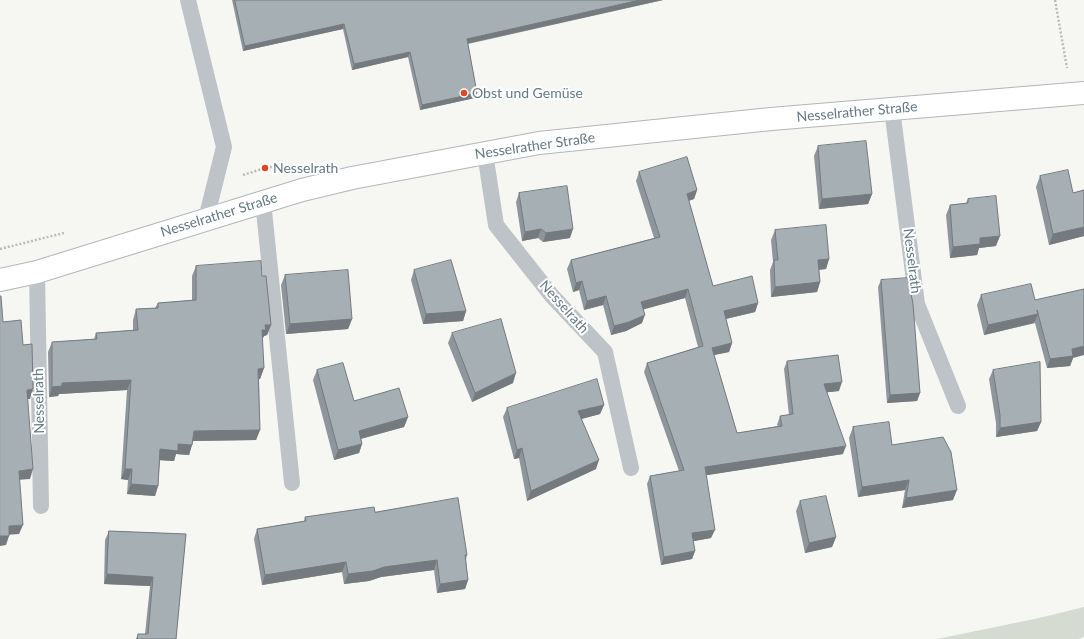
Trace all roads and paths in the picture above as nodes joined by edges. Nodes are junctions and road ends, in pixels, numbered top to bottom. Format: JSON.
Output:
{"nodes":[{"id":1,"x":188,"y":0,"type":"edge"},
{"id":2,"x":1055,"y":0,"type":"edge"},
{"id":3,"x":1067,"y":66,"type":"dead end"},
{"id":4,"x":1084,"y":93,"type":"edge"},
{"id":5,"x":892,"y":110,"type":"junction"},
{"id":6,"x":485,"y":153,"type":"junction"},
{"id":7,"x":263,"y":201,"type":"junction"},
{"id":8,"x":206,"y":219,"type":"junction"},
{"id":9,"x":37,"y":272,"type":"junction"},
{"id":10,"x":0,"y":280,"type":"edge"},
{"id":11,"x":958,"y":406,"type":"dead end"},
{"id":12,"x":631,"y":468,"type":"dead end"},
{"id":13,"x":292,"y":483,"type":"dead end"},
{"id":14,"x":40,"y":506,"type":"dead end"}],
"edges":[{"from":1,"to":8,"type":"lane"},
{"from":2,"to":3,"type":"path"},
{"from":4,"to":5,"type":"main road","name":"Nesselrather Straße"},
{"from":5,"to":6,"type":"main road","name":"Nesselrather Straße"},
{"from":5,"to":11,"type":"lane","name":"Nesselrath"},
{"from":6,"to":7,"type":"main road","name":"Nesselrather Straße"},
{"from":6,"to":12,"type":"lane","name":"Nesselrath"},
{"from":7,"to":8,"type":"main road","name":"Nesselrather Straße"},
{"from":7,"to":13,"type":"lane"},
{"from":8,"to":9,"type":"main road","name":"Nesselrather Straße"},
{"from":9,"to":10,"type":"main road","name":"Nesselrather Straße"},
{"from":9,"to":14,"type":"lane","name":"Nesselrath"}]}
